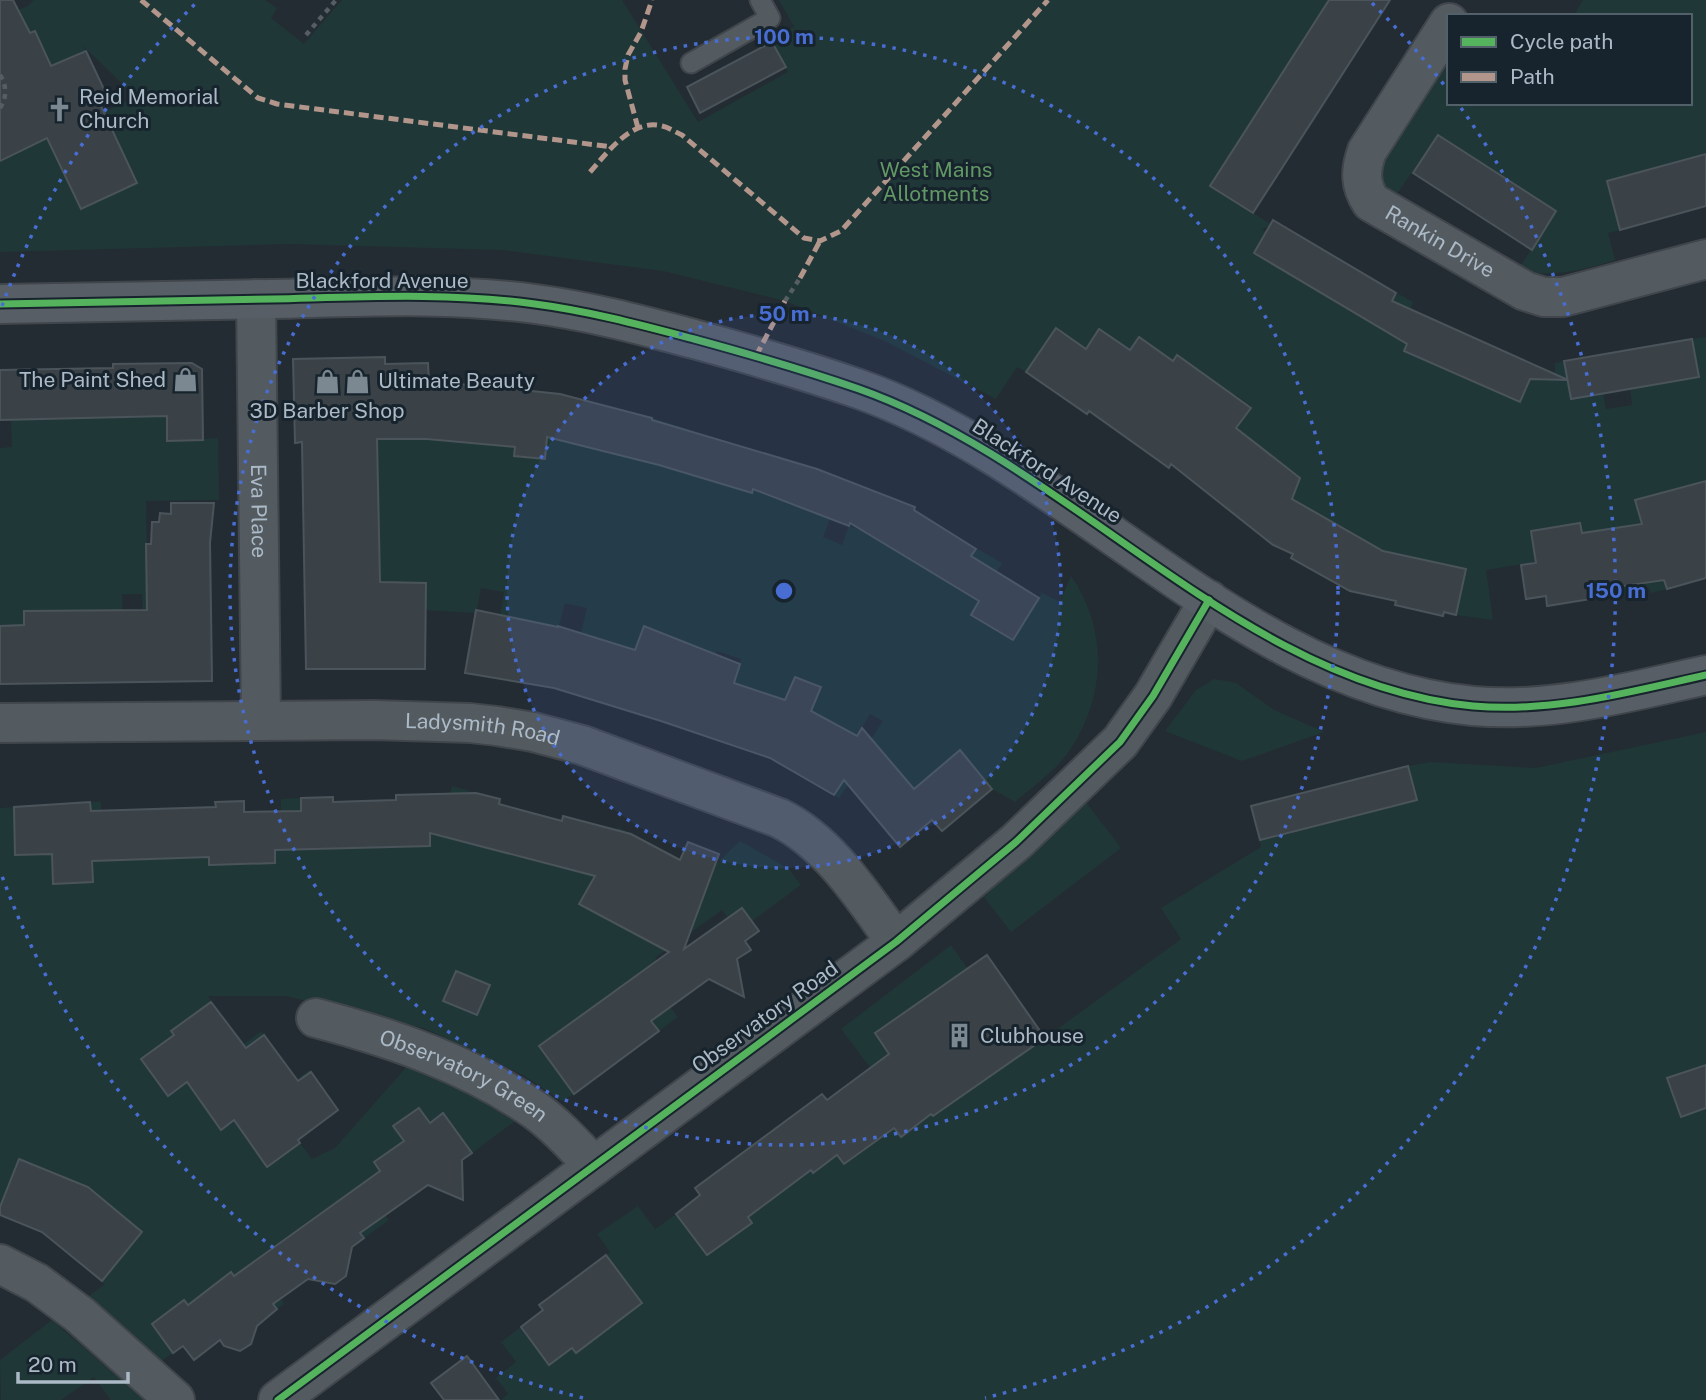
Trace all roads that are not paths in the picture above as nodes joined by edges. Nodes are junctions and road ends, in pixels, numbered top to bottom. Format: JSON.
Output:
{"nodes":[{"id":1,"x":760,"y":0,"type":"edge"},
{"id":2,"x":1447,"y":26,"type":"edge"},
{"id":3,"x":691,"y":63,"type":"dead end"},
{"id":4,"x":1706,"y":259,"type":"edge"},
{"id":5,"x":256,"y":299,"type":"junction"},
{"id":6,"x":0,"y":304,"type":"edge"},
{"id":7,"x":1209,"y":600,"type":"junction"},
{"id":8,"x":1706,"y":675,"type":"edge"},
{"id":9,"x":261,"y":721,"type":"junction"},
{"id":10,"x":0,"y":723,"type":"edge"},
{"id":11,"x":896,"y":942,"type":"junction"},
{"id":12,"x":316,"y":1018,"type":"dead end"},
{"id":13,"x":594,"y":1166,"type":"junction"},
{"id":14,"x":0,"y":1264,"type":"edge"},
{"id":15,"x":175,"y":1400,"type":"edge"},
{"id":16,"x":278,"y":1400,"type":"edge"}],
"edges":[{"from":1,"to":3,"type":"lane"},
{"from":2,"to":4,"type":"street","name":"Rankin Drive"},
{"from":5,"to":6,"type":"street","name":"Blackford Avenue"},
{"from":5,"to":7,"type":"street","name":"Blackford Avenue"},
{"from":5,"to":9,"type":"street","name":"Eva Place"},
{"from":7,"to":8,"type":"street","name":"Blackford Avenue"},
{"from":7,"to":11,"type":"street","name":"Observatory Road"},
{"from":9,"to":10,"type":"street","name":"Ladysmith Road"},
{"from":9,"to":11,"type":"street","name":"Ladysmith Road"},
{"from":11,"to":13,"type":"street","name":"Observatory Road"},
{"from":12,"to":13,"type":"street","name":"Observatory Green"},
{"from":13,"to":16,"type":"street","name":"Observatory Road"},
{"from":14,"to":15,"type":"street"}]}
